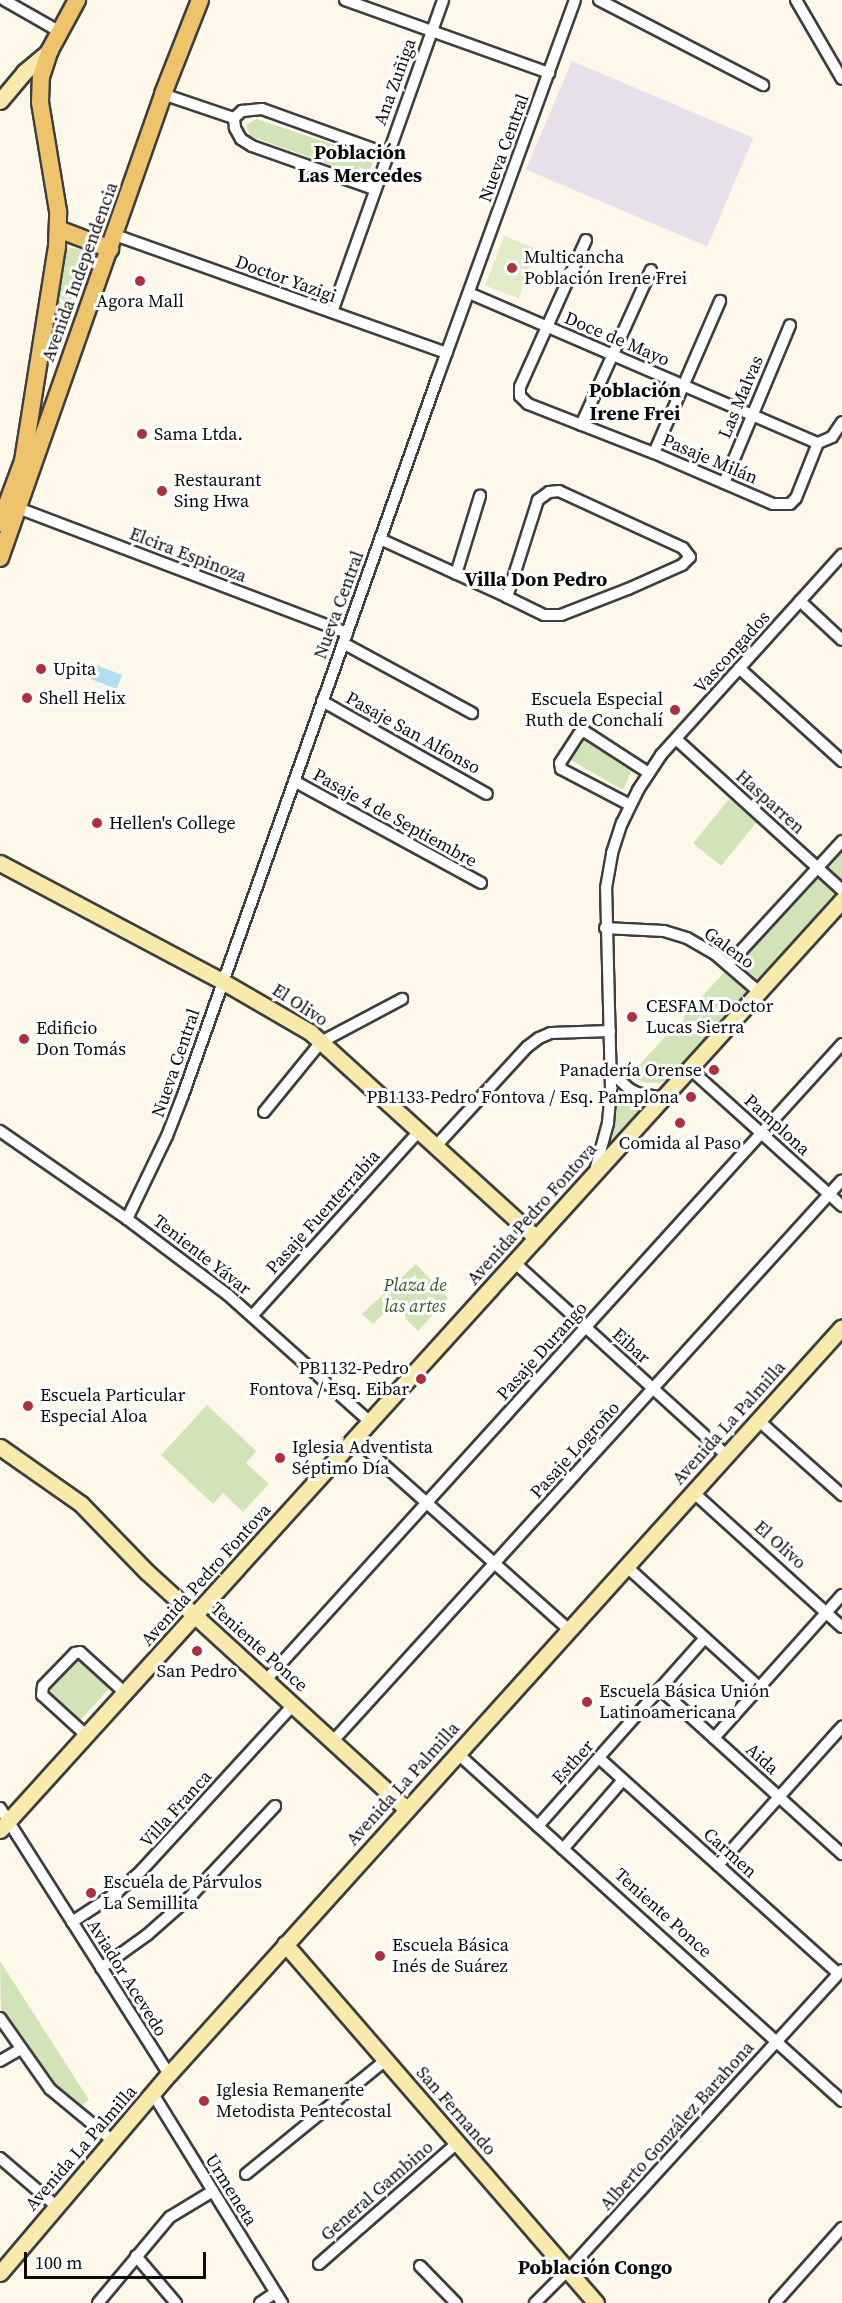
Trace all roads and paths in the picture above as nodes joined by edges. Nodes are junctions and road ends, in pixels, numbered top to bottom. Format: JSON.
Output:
{"nodes":[{"id":1,"x":4,"y":0,"type":"edge"},
{"id":2,"x":77,"y":0,"type":"edge"},
{"id":3,"x":201,"y":0,"type":"edge"},
{"id":4,"x":345,"y":0,"type":"edge"},
{"id":5,"x":443,"y":0,"type":"edge"},
{"id":6,"x":575,"y":0,"type":"edge"},
{"id":7,"x":599,"y":0,"type":"edge"},
{"id":8,"x":796,"y":0,"type":"edge"},
{"id":9,"x":60,"y":32,"type":"junction"},
{"id":10,"x":431,"y":32,"type":"junction"},
{"id":11,"x":50,"y":50,"type":"junction"},
{"id":12,"x":549,"y":73,"type":"junction"},
{"id":13,"x":842,"y":79,"type":"edge"},
{"id":14,"x":763,"y":85,"type":"dead end"},
{"id":15,"x":163,"y":94,"type":"junction"},
{"id":16,"x":0,"y":101,"type":"edge"},
{"id":17,"x":234,"y":118,"type":"junction"},
{"id":18,"x":387,"y":154,"type":"junction"},
{"id":19,"x":374,"y":189,"type":"junction"},
{"id":20,"x":58,"y":229,"type":"junction"},
{"id":21,"x":586,"y":240,"type":"dead end"},
{"id":22,"x":113,"y":242,"type":"junction"},
{"id":23,"x":651,"y":270,"type":"dead end"},
{"id":24,"x":469,"y":293,"type":"junction"},
{"id":25,"x":720,"y":301,"type":"dead end"},
{"id":26,"x":332,"y":312,"type":"junction"},
{"id":27,"x":790,"y":325,"type":"dead end"},
{"id":28,"x":547,"y":327,"type":"junction"},
{"id":29,"x":447,"y":353,"type":"junction"},
{"id":30,"x":613,"y":355,"type":"junction"},
{"id":31,"x":682,"y":384,"type":"junction"},
{"id":32,"x":752,"y":415,"type":"junction"},
{"id":33,"x":842,"y":422,"type":"edge"},
{"id":34,"x":581,"y":425,"type":"junction"},
{"id":35,"x":818,"y":443,"type":"junction"},
{"id":36,"x":654,"y":453,"type":"junction"},
{"id":37,"x":724,"y":483,"type":"junction"},
{"id":38,"x":480,"y":496,"type":"dead end"},
{"id":39,"x":18,"y":508,"type":"junction"},
{"id":40,"x":0,"y":523,"type":"edge"},
{"id":41,"x":380,"y":539,"type":"junction"},
{"id":42,"x":842,"y":555,"type":"edge"},
{"id":43,"x":0,"y":558,"type":"edge"},
{"id":44,"x":456,"y":574,"type":"junction"},
{"id":45,"x":507,"y":597,"type":"junction"},
{"id":46,"x":800,"y":601,"type":"junction"},
{"id":47,"x":345,"y":638,"type":"junction"},
{"id":48,"x":842,"y":640,"type":"edge"},
{"id":49,"x":739,"y":668,"type":"junction"},
{"id":50,"x":322,"y":701,"type":"junction"},
{"id":51,"x":472,"y":713,"type":"dead end"},
{"id":52,"x":676,"y":739,"type":"junction"},
{"id":53,"x":842,"y":761,"type":"edge"},
{"id":54,"x":649,"y":773,"type":"junction"},
{"id":55,"x":294,"y":781,"type":"junction"},
{"id":56,"x":488,"y":794,"type":"dead end"},
{"id":57,"x":630,"y":805,"type":"junction"},
{"id":58,"x":842,"y":841,"type":"edge"},
{"id":59,"x":0,"y":863,"type":"edge"},
{"id":60,"x":818,"y":868,"type":"junction"},
{"id":61,"x":481,"y":883,"type":"dead end"},
{"id":62,"x":842,"y":890,"type":"edge"},
{"id":63,"x":842,"y":900,"type":"edge"},
{"id":64,"x":605,"y":928,"type":"junction"},
{"id":65,"x":729,"y":964,"type":"junction"},
{"id":66,"x":222,"y":981,"type":"junction"},
{"id":67,"x":759,"y":992,"type":"junction"},
{"id":68,"x":402,"y":999,"type":"dead end"},
{"id":69,"x":610,"y":1031,"type":"junction"},
{"id":70,"x":321,"y":1042,"type":"junction"},
{"id":71,"x":842,"y":1044,"type":"edge"},
{"id":72,"x":690,"y":1068,"type":"junction"},
{"id":73,"x":611,"y":1072,"type":"junction"},
{"id":74,"x":666,"y":1095,"type":"junction"},
{"id":75,"x":264,"y":1112,"type":"dead end"},
{"id":76,"x":0,"y":1131,"type":"edge"},
{"id":77,"x":419,"y":1131,"type":"junction"},
{"id":78,"x":761,"y":1133,"type":"junction"},
{"id":79,"x":435,"y":1146,"type":"junction"},
{"id":80,"x":591,"y":1178,"type":"junction"},
{"id":81,"x":842,"y":1180,"type":"edge"},
{"id":82,"x":829,"y":1194,"type":"junction"},
{"id":83,"x":842,"y":1206,"type":"edge"},
{"id":84,"x":127,"y":1219,"type":"junction"},
{"id":85,"x":536,"y":1238,"type":"junction"},
{"id":86,"x":514,"y":1262,"type":"junction"},
{"id":87,"x":252,"y":1316,"type":"junction"},
{"id":88,"x":586,"y":1327,"type":"junction"},
{"id":89,"x":842,"y":1327,"type":"edge"},
{"id":90,"x":653,"y":1389,"type":"junction"},
{"id":91,"x":758,"y":1420,"type":"junction"},
{"id":92,"x":370,"y":1422,"type":"junction"},
{"id":93,"x":354,"y":1439,"type":"junction"},
{"id":94,"x":0,"y":1447,"type":"edge"},
{"id":95,"x":726,"y":1455,"type":"junction"},
{"id":96,"x":841,"y":1491,"type":"edge"},
{"id":97,"x":693,"y":1492,"type":"junction"},
{"id":98,"x":426,"y":1503,"type":"junction"},
{"id":99,"x":494,"y":1564,"type":"junction"},
{"id":100,"x":626,"y":1566,"type":"junction"},
{"id":101,"x":842,"y":1595,"type":"edge"},
{"id":102,"x":826,"y":1613,"type":"junction"},
{"id":103,"x":195,"y":1615,"type":"junction"},
{"id":104,"x":842,"y":1627,"type":"edge"},
{"id":105,"x":568,"y":1630,"type":"junction"},
{"id":106,"x":705,"y":1638,"type":"junction"},
{"id":107,"x":266,"y":1680,"type":"junction"},
{"id":108,"x":759,"y":1687,"type":"junction"},
{"id":109,"x":660,"y":1689,"type":"junction"},
{"id":110,"x":125,"y":1693,"type":"junction"},
{"id":111,"x":293,"y":1705,"type":"junction"},
{"id":112,"x":842,"y":1727,"type":"edge"},
{"id":113,"x":86,"y":1735,"type":"junction"},
{"id":114,"x":714,"y":1738,"type":"junction"},
{"id":115,"x":333,"y":1741,"type":"junction"},
{"id":116,"x":457,"y":1753,"type":"junction"},
{"id":117,"x":599,"y":1758,"type":"junction"},
{"id":118,"x":623,"y":1779,"type":"junction"},
{"id":119,"x":779,"y":1797,"type":"junction"},
{"id":120,"x":275,"y":1806,"type":"dead end"},
{"id":121,"x":407,"y":1809,"type":"junction"},
{"id":122,"x":3,"y":1820,"type":"edge"},
{"id":123,"x":538,"y":1827,"type":"junction"},
{"id":124,"x":563,"y":1849,"type":"junction"},
{"id":125,"x":842,"y":1854,"type":"edge"},
{"id":126,"x":718,"y":1865,"type":"junction"},
{"id":127,"x":72,"y":1922,"type":"junction"},
{"id":128,"x":285,"y":1944,"type":"junction"},
{"id":129,"x":101,"y":1968,"type":"junction"},
{"id":130,"x":840,"y":1972,"type":"edge"},
{"id":131,"x":0,"y":2018,"type":"edge"},
{"id":132,"x":776,"y":2042,"type":"junction"},
{"id":133,"x":21,"y":2049,"type":"junction"},
{"id":134,"x":386,"y":2060,"type":"junction"},
{"id":135,"x":0,"y":2061,"type":"edge"},
{"id":136,"x":169,"y":2074,"type":"junction"},
{"id":137,"x":153,"y":2094,"type":"junction"},
{"id":138,"x":842,"y":2101,"type":"edge"},
{"id":139,"x":113,"y":2141,"type":"junction"},
{"id":140,"x":457,"y":2143,"type":"junction"},
{"id":141,"x":0,"y":2158,"type":"edge"},
{"id":142,"x":246,"y":2174,"type":"dead end"},
{"id":143,"x":213,"y":2192,"type":"junction"},
{"id":144,"x":56,"y":2206,"type":"junction"},
{"id":145,"x":842,"y":2228,"type":"edge"},
{"id":146,"x":136,"y":2256,"type":"junction"},
{"id":147,"x":319,"y":2264,"type":"dead end"},
{"id":148,"x":420,"y":2266,"type":"dead end"},
{"id":149,"x":1,"y":2270,"type":"edge"},
{"id":150,"x":568,"y":2270,"type":"junction"},
{"id":151,"x":275,"y":2293,"type":"junction"},
{"id":152,"x":98,"y":2303,"type":"edge"},
{"id":153,"x":176,"y":2303,"type":"edge"},
{"id":154,"x":260,"y":2303,"type":"edge"},
{"id":155,"x":282,"y":2303,"type":"edge"},
{"id":156,"x":456,"y":2303,"type":"edge"},
{"id":157,"x":535,"y":2303,"type":"edge"},
{"id":158,"x":596,"y":2303,"type":"edge"},
{"id":159,"x":775,"y":2303,"type":"edge"}],
"edges":[{"from":1,"to":9,"type":"street"},
{"from":2,"to":9,"type":"main road","name":"Avenida Independencia"},
{"from":3,"to":15,"type":"main road","name":"Avenida Independencia"},
{"from":4,"to":10,"type":"street"},
{"from":5,"to":10,"type":"street","name":"Ana Zuñiga"},
{"from":6,"to":12,"type":"street","name":"Nueva Central"},
{"from":7,"to":14,"type":"street"},
{"from":8,"to":13,"type":"street"},
{"from":9,"to":11,"type":"main road","name":"Avenida Independencia"},
{"from":10,"to":12,"type":"street"},
{"from":10,"to":18,"type":"street","name":"Ana Zuñiga"},
{"from":11,"to":16,"type":"street"},
{"from":11,"to":20,"type":"main road","name":"Avenida Independencia"},
{"from":12,"to":24,"type":"street","name":"Nueva Central"},
{"from":15,"to":17,"type":"street"},
{"from":15,"to":22,"type":"main road","name":"Avenida Independencia"},
{"from":17,"to":18,"type":"street"},
{"from":17,"to":19,"type":"street"},
{"from":18,"to":19,"type":"street","name":"Ana Zuñiga"},
{"from":19,"to":26,"type":"street","name":"Ana Zuñiga"},
{"from":20,"to":22,"type":"main road"},
{"from":20,"to":40,"type":"main road","name":"Avenida Independencia"},
{"from":21,"to":28,"type":"street"},
{"from":22,"to":26,"type":"street","name":"Doctor Yazigi"},
{"from":22,"to":39,"type":"main road","name":"Avenida Independencia"},
{"from":23,"to":30,"type":"street"},
{"from":24,"to":28,"type":"street","name":"Doce de Mayo"},
{"from":24,"to":29,"type":"street","name":"Nueva Central"},
{"from":25,"to":31,"type":"street"},
{"from":26,"to":29,"type":"street","name":"Doctor Yazigi"},
{"from":27,"to":32,"type":"street","name":"Las Malvas"},
{"from":28,"to":30,"type":"street","name":"Doce de Mayo"},
{"from":28,"to":34,"type":"street","name":"Pasaje Milán"},
{"from":29,"to":41,"type":"street","name":"Nueva Central"},
{"from":30,"to":31,"type":"street","name":"Doce de Mayo"},
{"from":30,"to":34,"type":"street"},
{"from":31,"to":32,"type":"street","name":"Doce de Mayo"},
{"from":31,"to":36,"type":"street"},
{"from":32,"to":35,"type":"street","name":"Doce de Mayo"},
{"from":32,"to":37,"type":"street","name":"Las Malvas"},
{"from":33,"to":35,"type":"street"},
{"from":34,"to":36,"type":"street","name":"Pasaje Milán"},
{"from":35,"to":37,"type":"street","name":"Pasaje Milán"},
{"from":36,"to":37,"type":"street","name":"Pasaje Milán"},
{"from":38,"to":44,"type":"street"},
{"from":39,"to":43,"type":"main road","name":"Avenida Independencia"},
{"from":39,"to":47,"type":"street","name":"Elcira Espinoza"},
{"from":41,"to":44,"type":"street"},
{"from":41,"to":47,"type":"street","name":"Nueva Central"},
{"from":42,"to":46,"type":"street","name":"Vascongados"},
{"from":44,"to":45,"type":"street"},
{"from":45,"to":45,"type":"street"},
{"from":46,"to":48,"type":"street"},
{"from":46,"to":49,"type":"street","name":"Vascongados"},
{"from":47,"to":50,"type":"street","name":"Nueva Central"},
{"from":47,"to":51,"type":"street","name":"Elcira Espinoza"},
{"from":49,"to":52,"type":"street","name":"Vascongados"},
{"from":49,"to":53,"type":"street"},
{"from":50,"to":55,"type":"street","name":"Nueva Central"},
{"from":50,"to":56,"type":"street","name":"Pasaje San Alfonso"},
{"from":52,"to":54,"type":"street","name":"Vascongados"},
{"from":52,"to":60,"type":"street","name":"Hasparren"},
{"from":54,"to":57,"type":"street","name":"Vascongados"},
{"from":54,"to":57,"type":"street"},
{"from":55,"to":61,"type":"street","name":"Pasaje 4 de Septiembre"},
{"from":55,"to":66,"type":"street","name":"Nueva Central"},
{"from":57,"to":64,"type":"street","name":"Vascongados"},
{"from":58,"to":60,"type":"street"},
{"from":59,"to":66,"type":"street","name":"El Olivo"},
{"from":60,"to":62,"type":"street","name":"Hasparren"},
{"from":60,"to":65,"type":"street"},
{"from":63,"to":67,"type":"street","name":"Avenida Pedro Fontova"},
{"from":64,"to":65,"type":"street","name":"Galeno"},
{"from":64,"to":69,"type":"street","name":"Vascongados"},
{"from":65,"to":67,"type":"street","name":"Galeno"},
{"from":66,"to":70,"type":"street","name":"El Olivo"},
{"from":66,"to":84,"type":"street","name":"Nueva Central"},
{"from":67,"to":72,"type":"street","name":"Avenida Pedro Fontova"},
{"from":68,"to":70,"type":"street"},
{"from":69,"to":73,"type":"street","name":"Vascongados"},
{"from":69,"to":79,"type":"street"},
{"from":70,"to":75,"type":"street"},
{"from":70,"to":77,"type":"street","name":"El Olivo"},
{"from":71,"to":78,"type":"street","name":"Pasaje Durango"},
{"from":72,"to":74,"type":"street","name":"Avenida Pedro Fontova"},
{"from":72,"to":78,"type":"street","name":"Pamplona"},
{"from":73,"to":74,"type":"street"},
{"from":73,"to":80,"type":"street","name":"Vascongados"},
{"from":74,"to":80,"type":"street","name":"Avenida Pedro Fontova"},
{"from":76,"to":84,"type":"street","name":"Teniente Yávar"},
{"from":77,"to":79,"type":"street","name":"El Olivo"},
{"from":77,"to":87,"type":"street","name":"Pasaje Fuenterrabia"},
{"from":78,"to":82,"type":"street","name":"Pamplona"},
{"from":78,"to":88,"type":"street","name":"Pasaje Durango"},
{"from":79,"to":85,"type":"street","name":"El Olivo"},
{"from":80,"to":85,"type":"street","name":"Avenida Pedro Fontova"},
{"from":81,"to":82,"type":"street","name":"Pasaje Logroño"},
{"from":82,"to":83,"type":"street","name":"Pamplona"},
{"from":82,"to":90,"type":"street","name":"Pasaje Logroño"},
{"from":84,"to":87,"type":"street","name":"Teniente Yávar"},
{"from":85,"to":86,"type":"street","name":"Avenida Pedro Fontova"},
{"from":86,"to":88,"type":"street","name":"Eibar"},
{"from":86,"to":92,"type":"street","name":"Avenida Pedro Fontova"},
{"from":87,"to":92,"type":"street","name":"Teniente Yávar"},
{"from":88,"to":90,"type":"street","name":"Eibar"},
{"from":88,"to":98,"type":"street","name":"Pasaje Durango"},
{"from":89,"to":91,"type":"street","name":"Avenida La Palmilla"},
{"from":90,"to":95,"type":"street","name":"Eibar"},
{"from":90,"to":99,"type":"street","name":"Pasaje Logroño"},
{"from":91,"to":95,"type":"street","name":"Avenida La Palmilla"},
{"from":91,"to":96,"type":"street"},
{"from":92,"to":93,"type":"street","name":"Avenida Pedro Fontova"},
{"from":93,"to":98,"type":"street"},
{"from":93,"to":103,"type":"street","name":"Avenida Pedro Fontova"},
{"from":94,"to":103,"type":"street","name":"Teniente Ponce"},
{"from":95,"to":97,"type":"street","name":"Avenida La Palmilla"},
{"from":97,"to":100,"type":"street","name":"Avenida La Palmilla"},
{"from":97,"to":102,"type":"street","name":"El Olivo"},
{"from":98,"to":99,"type":"street"},
{"from":98,"to":107,"type":"street","name":"Pasaje Durango"},
{"from":99,"to":105,"type":"street"},
{"from":99,"to":115,"type":"street","name":"Pasaje Logroño"},
{"from":100,"to":105,"type":"street","name":"Avenida La Palmilla"},
{"from":100,"to":106,"type":"street"},
{"from":101,"to":102,"type":"street"},
{"from":102,"to":104,"type":"street","name":"El Olivo"},
{"from":102,"to":108,"type":"street"},
{"from":103,"to":107,"type":"street","name":"Teniente Ponce"},
{"from":103,"to":110,"type":"street","name":"Avenida Pedro Fontova"},
{"from":105,"to":116,"type":"street","name":"Avenida La Palmilla"},
{"from":106,"to":108,"type":"street"},
{"from":106,"to":109,"type":"street","name":"Esther"},
{"from":107,"to":111,"type":"street","name":"Teniente Ponce"},
{"from":108,"to":114,"type":"street"},
{"from":109,"to":114,"type":"street","name":"Aida"},
{"from":109,"to":117,"type":"street","name":"Esther"},
{"from":110,"to":113,"type":"street","name":"Avenida Pedro Fontova"},
{"from":110,"to":113,"type":"street"},
{"from":111,"to":115,"type":"street","name":"Teniente Ponce"},
{"from":111,"to":127,"type":"street","name":"Villa Franca"},
{"from":112,"to":119,"type":"street"},
{"from":113,"to":122,"type":"street","name":"Avenida Pedro Fontova"},
{"from":114,"to":119,"type":"street","name":"Aida"},
{"from":115,"to":121,"type":"street","name":"Teniente Ponce"},
{"from":116,"to":121,"type":"street","name":"Avenida La Palmilla"},
{"from":116,"to":123,"type":"street","name":"Teniente Ponce"},
{"from":117,"to":118,"type":"street","name":"Carmen"},
{"from":117,"to":123,"type":"street","name":"Esther"},
{"from":118,"to":124,"type":"street"},
{"from":118,"to":126,"type":"street","name":"Carmen"},
{"from":119,"to":125,"type":"street","name":"Aida"},
{"from":119,"to":126,"type":"street"},
{"from":120,"to":129,"type":"street"},
{"from":121,"to":128,"type":"street","name":"Avenida La Palmilla"},
{"from":122,"to":127,"type":"street","name":"Aviador Acevedo"},
{"from":123,"to":124,"type":"street","name":"Teniente Ponce"},
{"from":124,"to":132,"type":"street","name":"Teniente Ponce"},
{"from":126,"to":130,"type":"street","name":"Carmen"},
{"from":127,"to":129,"type":"street","name":"Aviador Acevedo"},
{"from":128,"to":134,"type":"street","name":"San Fernando"},
{"from":128,"to":136,"type":"street","name":"Avenida La Palmilla"},
{"from":129,"to":136,"type":"street","name":"Aviador Acevedo"},
{"from":130,"to":132,"type":"street","name":"Alberto González Barahona"},
{"from":131,"to":133,"type":"street"},
{"from":132,"to":138,"type":"street","name":"Teniente Ponce"},
{"from":132,"to":150,"type":"street","name":"Alberto González Barahona"},
{"from":133,"to":135,"type":"street"},
{"from":133,"to":139,"type":"street"},
{"from":134,"to":140,"type":"street","name":"San Fernando"},
{"from":134,"to":142,"type":"street"},
{"from":136,"to":137,"type":"street","name":"Avenida La Palmilla"},
{"from":137,"to":139,"type":"street","name":"Avenida La Palmilla"},
{"from":137,"to":143,"type":"street","name":"Urmeneta"},
{"from":139,"to":144,"type":"street","name":"Avenida La Palmilla"},
{"from":140,"to":147,"type":"street","name":"General Gambino"},
{"from":140,"to":150,"type":"street","name":"San Fernando"},
{"from":141,"to":144,"type":"street"},
{"from":143,"to":146,"type":"street"},
{"from":143,"to":151,"type":"street","name":"Urmeneta"},
{"from":144,"to":149,"type":"street","name":"Avenida La Palmilla"},
{"from":145,"to":159,"type":"street"},
{"from":146,"to":152,"type":"street"},
{"from":146,"to":153,"type":"street"},
{"from":148,"to":156,"type":"street"},
{"from":150,"to":157,"type":"street","name":"Alberto González Barahona"},
{"from":150,"to":158,"type":"street","name":"San Fernando"},
{"from":151,"to":154,"type":"street"},
{"from":151,"to":155,"type":"street","name":"Urmeneta"}]}
